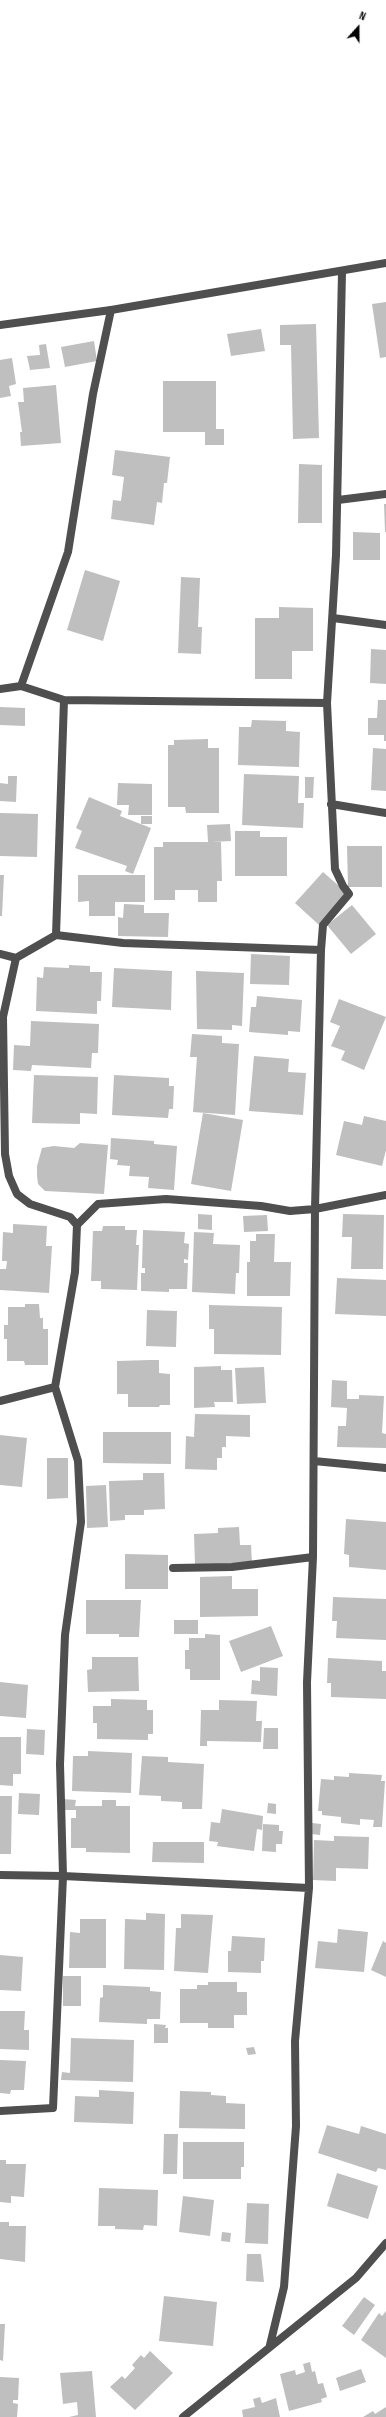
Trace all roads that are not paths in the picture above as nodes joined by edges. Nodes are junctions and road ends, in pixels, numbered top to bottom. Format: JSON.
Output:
{"nodes":[{"id":1,"x":386,"y":263,"type":"edge"},
{"id":2,"x":342,"y":272,"type":"junction"},
{"id":3,"x":111,"y":310,"type":"junction"},
{"id":4,"x":0,"y":325,"type":"edge"},
{"id":5,"x":386,"y":494,"type":"edge"},
{"id":6,"x":338,"y":500,"type":"junction"},
{"id":7,"x":333,"y":618,"type":"junction"},
{"id":8,"x":386,"y":625,"type":"edge"},
{"id":9,"x":22,"y":686,"type":"junction"},
{"id":10,"x":0,"y":689,"type":"edge"},
{"id":11,"x":64,"y":700,"type":"junction"},
{"id":12,"x":327,"y":703,"type":"junction"},
{"id":13,"x":331,"y":804,"type":"junction"},
{"id":14,"x":386,"y":813,"type":"edge"},
{"id":15,"x":56,"y":935,"type":"junction"},
{"id":16,"x":321,"y":950,"type":"junction"},
{"id":17,"x":0,"y":954,"type":"edge"},
{"id":18,"x":16,"y":958,"type":"junction"},
{"id":19,"x":386,"y":1195,"type":"edge"},
{"id":20,"x":315,"y":1209,"type":"junction"},
{"id":21,"x":77,"y":1225,"type":"junction"},
{"id":22,"x":55,"y":1386,"type":"junction"},
{"id":23,"x":0,"y":1401,"type":"edge"},
{"id":24,"x":314,"y":1461,"type":"junction"},
{"id":25,"x":386,"y":1468,"type":"edge"},
{"id":26,"x":313,"y":1557,"type":"junction"},
{"id":27,"x":173,"y":1568,"type":"dead end"},
{"id":28,"x":0,"y":1875,"type":"edge"},
{"id":29,"x":63,"y":1876,"type":"junction"},
{"id":30,"x":309,"y":1888,"type":"junction"},
{"id":31,"x":0,"y":2111,"type":"edge"},
{"id":32,"x":386,"y":2243,"type":"edge"},
{"id":33,"x":270,"y":2345,"type":"junction"},
{"id":34,"x":184,"y":2417,"type":"edge"}],
"edges":[{"from":1,"to":2,"type":"street"},
{"from":2,"to":3,"type":"street"},
{"from":2,"to":6,"type":"street"},
{"from":3,"to":4,"type":"street"},
{"from":3,"to":9,"type":"street"},
{"from":5,"to":6,"type":"street"},
{"from":6,"to":7,"type":"street"},
{"from":7,"to":8,"type":"street"},
{"from":7,"to":12,"type":"street"},
{"from":9,"to":10,"type":"street"},
{"from":9,"to":11,"type":"street"},
{"from":11,"to":12,"type":"street"},
{"from":11,"to":15,"type":"street"},
{"from":12,"to":13,"type":"street"},
{"from":13,"to":14,"type":"street"},
{"from":13,"to":16,"type":"street"},
{"from":15,"to":16,"type":"street"},
{"from":15,"to":18,"type":"street"},
{"from":16,"to":20,"type":"street"},
{"from":17,"to":18,"type":"street"},
{"from":18,"to":21,"type":"street"},
{"from":19,"to":20,"type":"street"},
{"from":20,"to":21,"type":"street"},
{"from":20,"to":24,"type":"street"},
{"from":21,"to":22,"type":"street"},
{"from":22,"to":23,"type":"street"},
{"from":22,"to":29,"type":"street"},
{"from":24,"to":25,"type":"street"},
{"from":24,"to":26,"type":"street"},
{"from":26,"to":27,"type":"street"},
{"from":26,"to":30,"type":"street"},
{"from":28,"to":29,"type":"street"},
{"from":29,"to":30,"type":"street"},
{"from":29,"to":31,"type":"street"},
{"from":30,"to":33,"type":"street"},
{"from":32,"to":33,"type":"street"},
{"from":33,"to":34,"type":"street"}]}
